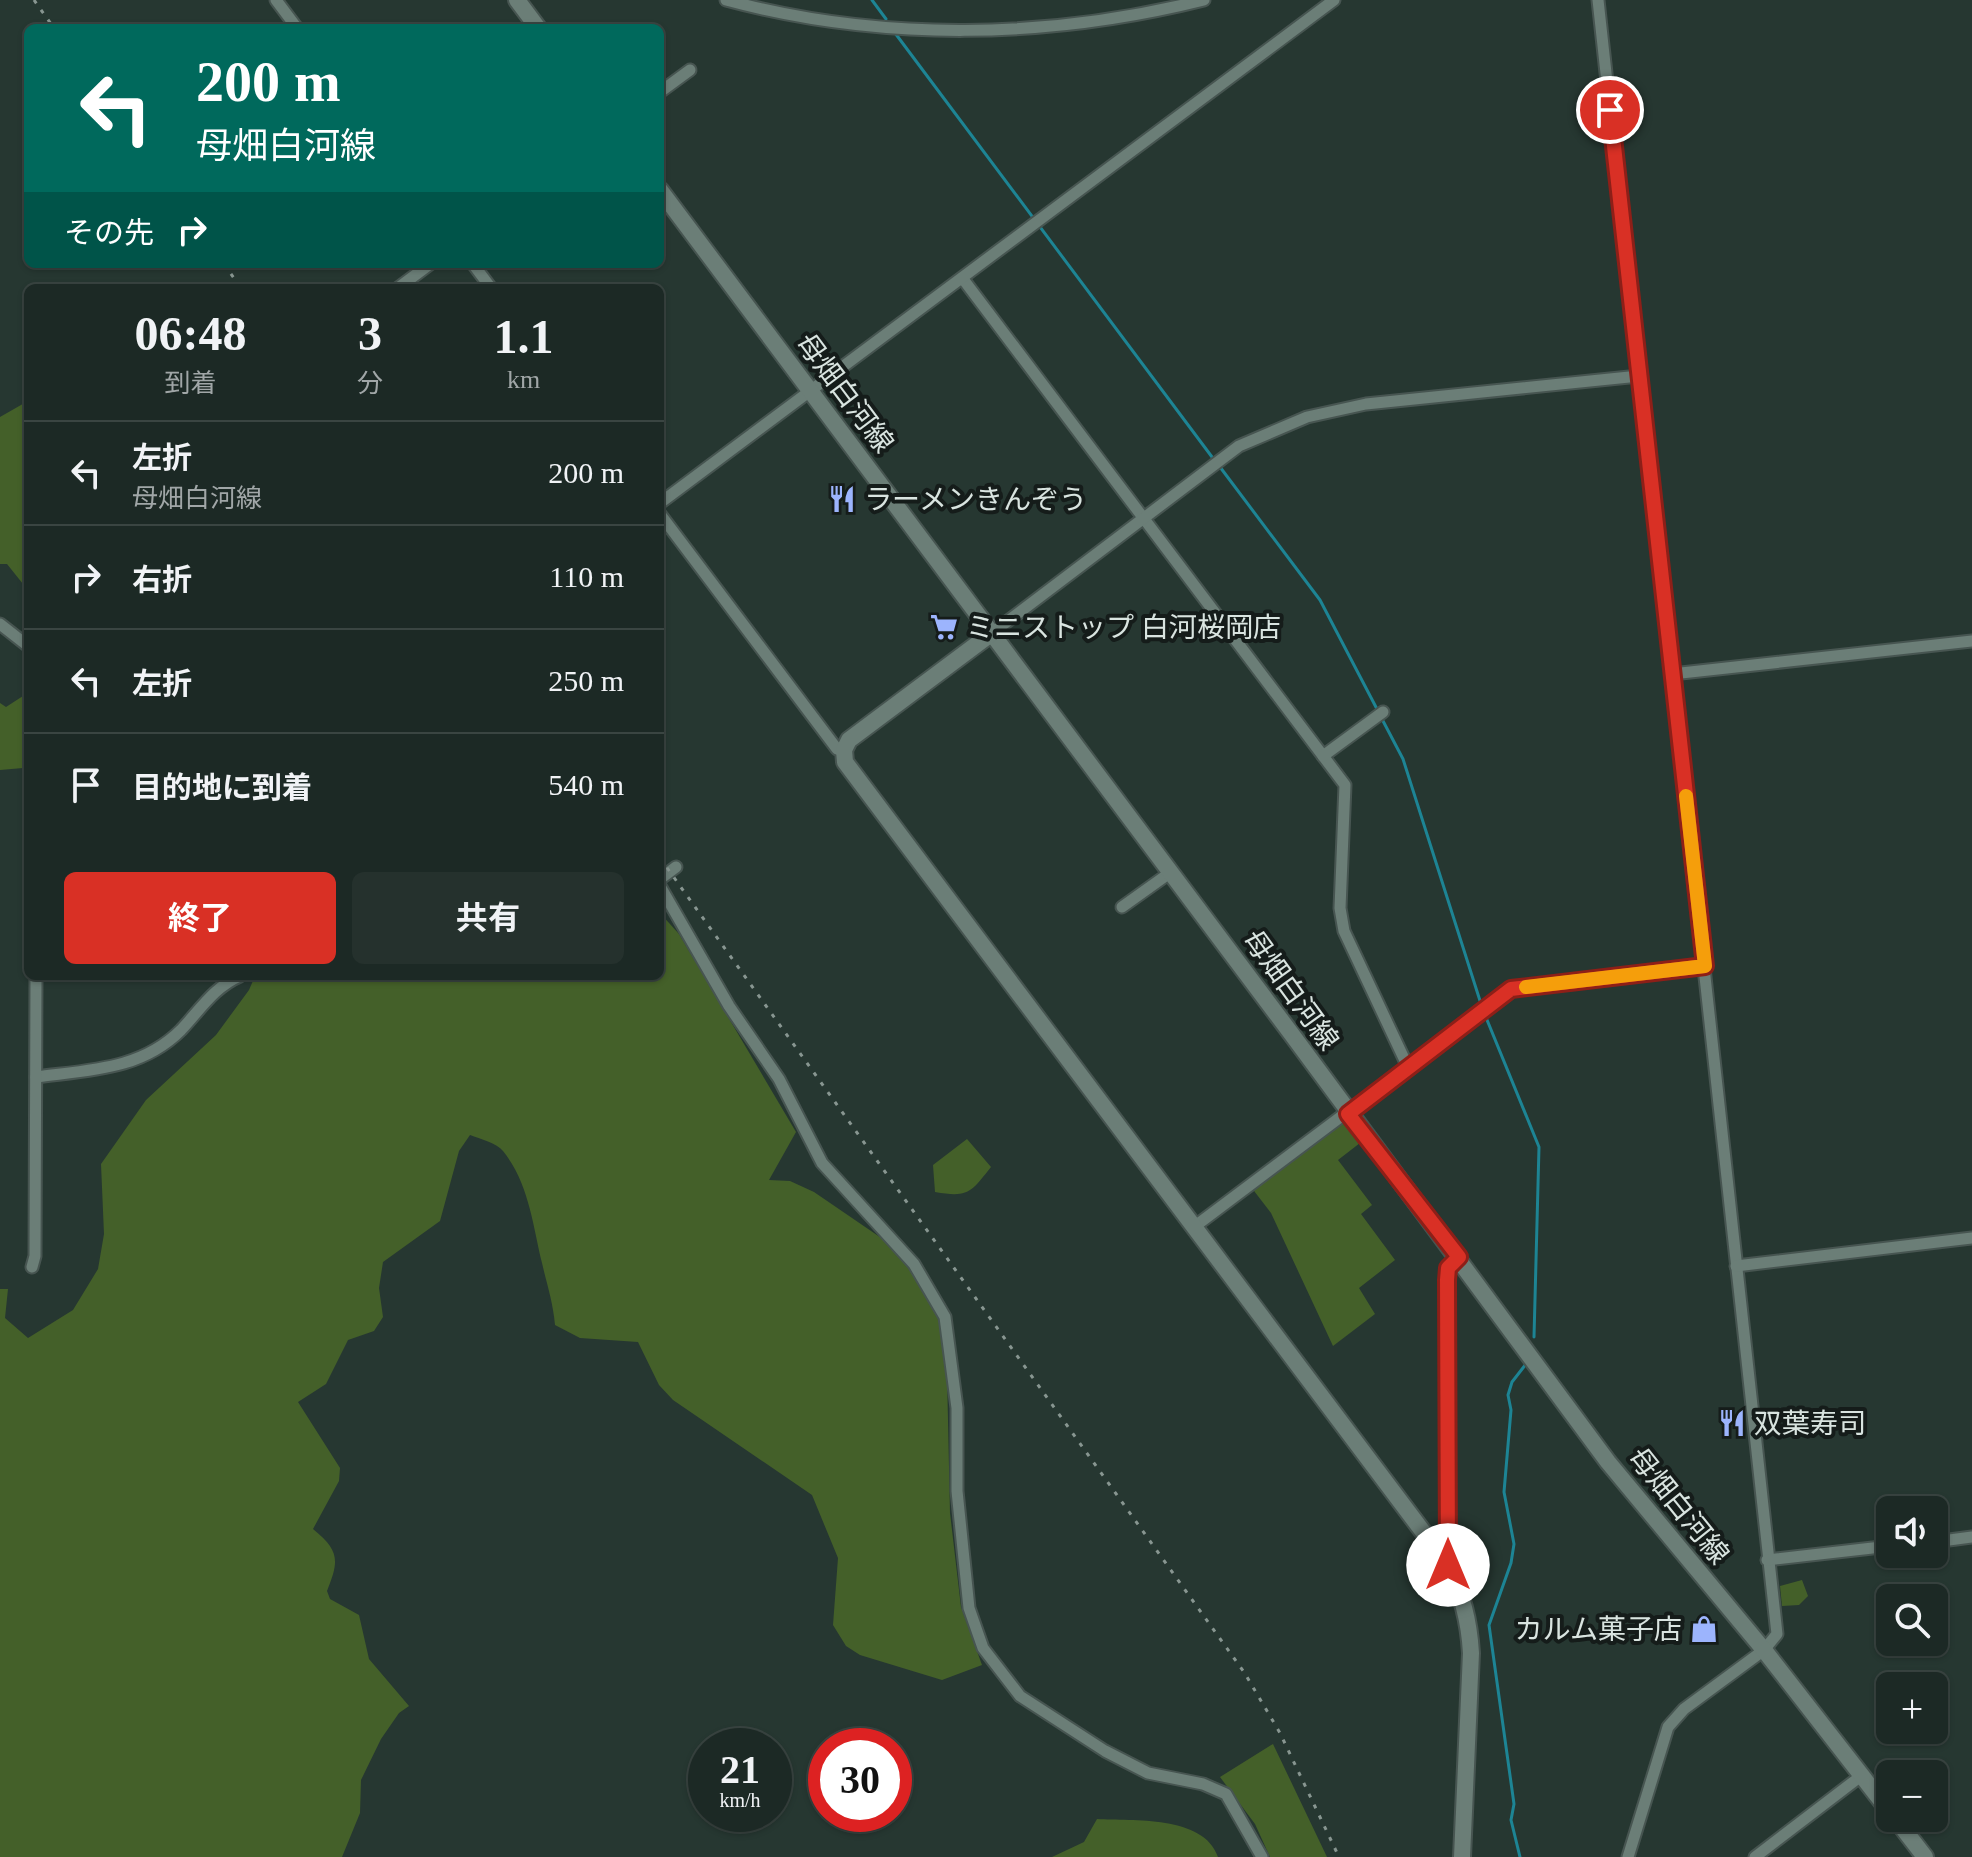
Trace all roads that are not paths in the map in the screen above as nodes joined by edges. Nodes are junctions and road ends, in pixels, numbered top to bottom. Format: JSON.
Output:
{"nodes":[{"id":1,"x":276,"y":0,"type":"edge"},
{"id":2,"x":517,"y":0,"type":"edge"},
{"id":3,"x":726,"y":0,"type":"edge"},
{"id":4,"x":1204,"y":0,"type":"edge"},
{"id":5,"x":1334,"y":0,"type":"edge"},
{"id":6,"x":1598,"y":0,"type":"edge"},
{"id":7,"x":740,"y":2,"type":"edge"},
{"id":8,"x":294,"y":24,"type":"edge"},
{"id":9,"x":535,"y":24,"type":"edge"},
{"id":10,"x":690,"y":70,"type":"dead end"},
{"id":11,"x":664,"y":89,"type":"edge"},
{"id":12,"x":664,"y":195,"type":"edge"},
{"id":13,"x":425,"y":268,"type":"edge"},
{"id":14,"x":963,"y":279,"type":"junction"},
{"id":15,"x":403,"y":284,"type":"edge"},
{"id":16,"x":1639,"y":376,"type":"junction"},
{"id":17,"x":811,"y":390,"type":"junction"},
{"id":18,"x":664,"y":500,"type":"edge"},
{"id":19,"x":1144,"y":518,"type":"junction"},
{"id":20,"x":664,"y":519,"type":"edge"},
{"id":21,"x":0,"y":624,"type":"edge"},
{"id":22,"x":992,"y":633,"type":"junction"},
{"id":23,"x":1972,"y":641,"type":"edge"},
{"id":24,"x":24,"y":643,"type":"edge"},
{"id":25,"x":1672,"y":674,"type":"junction"},
{"id":26,"x":1383,"y":712,"type":"dead end"},
{"id":27,"x":844,"y":750,"type":"junction"},
{"id":28,"x":1323,"y":756,"type":"junction"},
{"id":29,"x":676,"y":867,"type":"dead end"},
{"id":30,"x":1171,"y":872,"type":"junction"},
{"id":31,"x":664,"y":876,"type":"edge"},
{"id":32,"x":664,"y":893,"type":"edge"},
{"id":33,"x":1122,"y":907,"type":"dead end"},
{"id":34,"x":1705,"y":966,"type":"junction"},
{"id":35,"x":36,"y":980,"type":"edge"},
{"id":36,"x":233,"y":980,"type":"edge"},
{"id":37,"x":1408,"y":1067,"type":"junction"},
{"id":38,"x":36,"y":1077,"type":"junction"},
{"id":39,"x":1348,"y":1114,"type":"junction"},
{"id":40,"x":1194,"y":1227,"type":"junction"},
{"id":41,"x":1972,"y":1238,"type":"edge"},
{"id":42,"x":1459,"y":1257,"type":"junction"},
{"id":43,"x":1736,"y":1266,"type":"junction"},
{"id":44,"x":32,"y":1267,"type":"dead end"},
{"id":45,"x":1972,"y":1537,"type":"edge"},
{"id":46,"x":1948,"y":1540,"type":"edge"},
{"id":47,"x":1876,"y":1548,"type":"edge"},
{"id":48,"x":1767,"y":1560,"type":"junction"},
{"id":49,"x":1448,"y":1565,"type":"junction"},
{"id":50,"x":1764,"y":1650,"type":"junction"},
{"id":51,"x":1861,"y":1776,"type":"junction"},
{"id":52,"x":1876,"y":1795,"type":"edge"},
{"id":53,"x":1906,"y":1832,"type":"edge"},
{"id":54,"x":1262,"y":1857,"type":"edge"},
{"id":55,"x":1462,"y":1857,"type":"edge"},
{"id":56,"x":1628,"y":1857,"type":"edge"},
{"id":57,"x":1755,"y":1857,"type":"edge"},
{"id":58,"x":1925,"y":1857,"type":"edge"}],
"edges":[{"from":1,"to":8,"type":"street"},
{"from":2,"to":9,"type":"main road"},
{"from":3,"to":7,"type":"street"},
{"from":4,"to":7,"type":"street"},
{"from":5,"to":14,"type":"street"},
{"from":6,"to":16,"type":"street"},
{"from":10,"to":11,"type":"street"},
{"from":12,"to":17,"type":"main road","name":"母畑白河線"},
{"from":13,"to":15,"type":"street"},
{"from":14,"to":17,"type":"street"},
{"from":14,"to":19,"type":"street"},
{"from":16,"to":19,"type":"street"},
{"from":16,"to":25,"type":"street"},
{"from":17,"to":18,"type":"street"},
{"from":17,"to":22,"type":"main road","name":"母畑白河線"},
{"from":19,"to":22,"type":"street"},
{"from":19,"to":28,"type":"street"},
{"from":20,"to":27,"type":"street"},
{"from":21,"to":24,"type":"street"},
{"from":22,"to":27,"type":"main road"},
{"from":22,"to":30,"type":"main road","name":"母畑白河線"},
{"from":23,"to":25,"type":"street"},
{"from":25,"to":34,"type":"street"},
{"from":26,"to":28,"type":"street"},
{"from":27,"to":40,"type":"main road"},
{"from":28,"to":37,"type":"street"},
{"from":29,"to":31,"type":"street"},
{"from":30,"to":33,"type":"street"},
{"from":30,"to":39,"type":"main road","name":"母畑白河線"},
{"from":32,"to":54,"type":"street"},
{"from":34,"to":37,"type":"street"},
{"from":34,"to":43,"type":"street"},
{"from":35,"to":38,"type":"street"},
{"from":36,"to":38,"type":"street"},
{"from":37,"to":39,"type":"street"},
{"from":38,"to":44,"type":"street"},
{"from":39,"to":40,"type":"street"},
{"from":39,"to":42,"type":"main road","name":"母畑白河線"},
{"from":40,"to":49,"type":"main road"},
{"from":41,"to":43,"type":"street"},
{"from":42,"to":49,"type":"street"},
{"from":42,"to":50,"type":"main road","name":"母畑白河線"},
{"from":43,"to":48,"type":"street"},
{"from":45,"to":46,"type":"street"},
{"from":47,"to":48,"type":"street"},
{"from":48,"to":50,"type":"street"},
{"from":49,"to":55,"type":"main road"},
{"from":50,"to":51,"type":"main road","name":"母畑白河線"},
{"from":50,"to":56,"type":"street"},
{"from":51,"to":52,"type":"main road","name":"母畑白河線"},
{"from":51,"to":57,"type":"street"},
{"from":53,"to":58,"type":"main road"}]}
